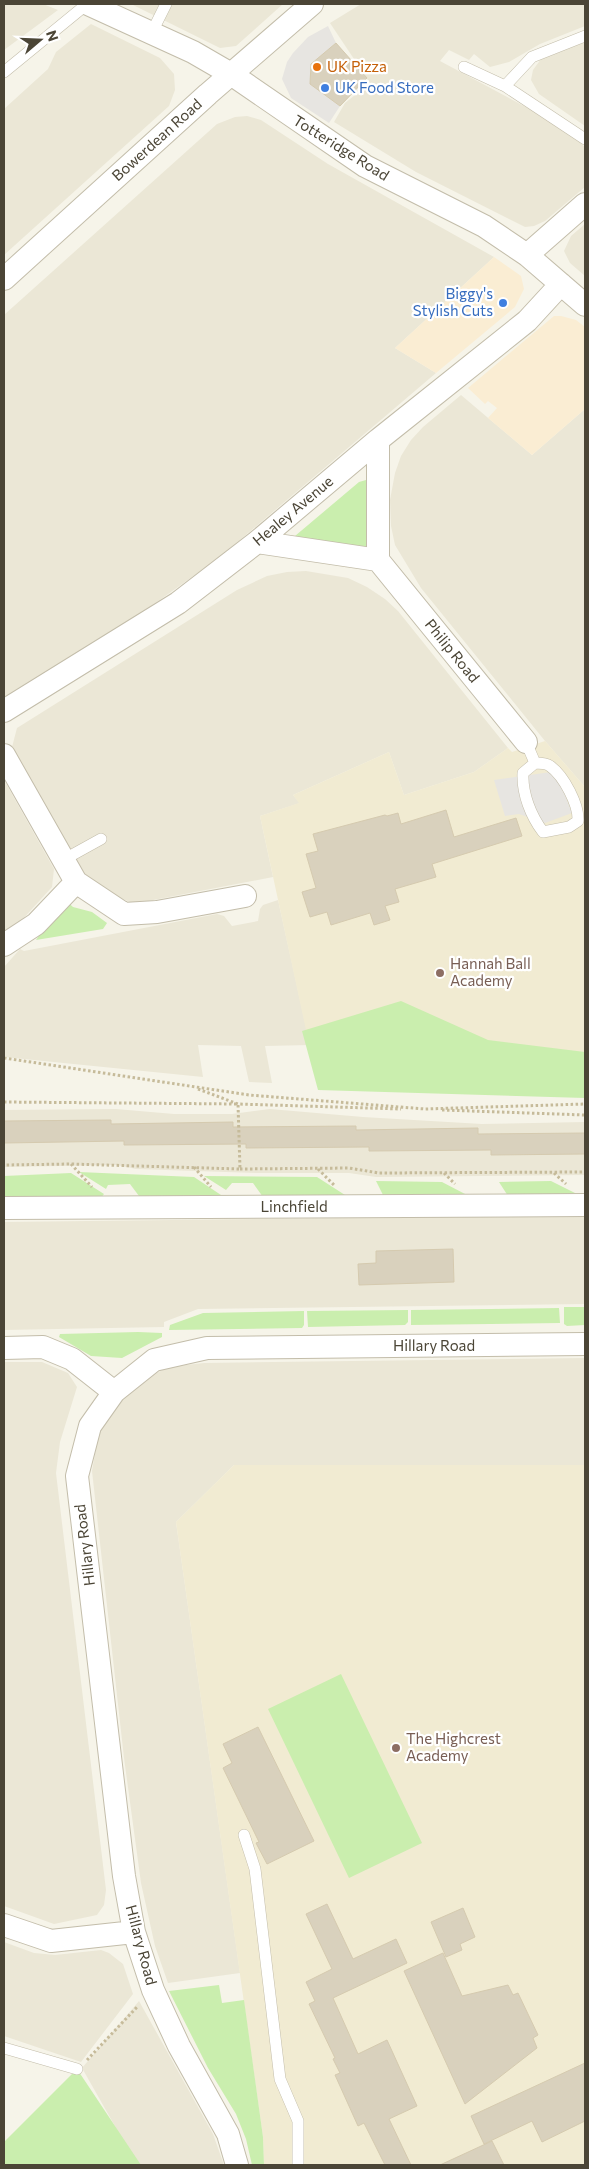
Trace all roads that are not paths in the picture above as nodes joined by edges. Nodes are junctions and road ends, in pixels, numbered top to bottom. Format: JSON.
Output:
{"nodes":[{"id":1,"x":88,"y":4,"type":"edge"},
{"id":2,"x":166,"y":4,"type":"edge"},
{"id":3,"x":312,"y":4,"type":"edge"},
{"id":4,"x":152,"y":32,"type":"junction"},
{"id":5,"x":585,"y":36,"type":"edge"},
{"id":6,"x":464,"y":67,"type":"dead end"},
{"id":7,"x":4,"y":72,"type":"edge"},
{"id":8,"x":231,"y":74,"type":"junction"},
{"id":9,"x":505,"y":86,"type":"junction"},
{"id":10,"x":585,"y":139,"type":"edge"},
{"id":11,"x":585,"y":204,"type":"edge"},
{"id":12,"x":527,"y":255,"type":"junction"},
{"id":13,"x":4,"y":279,"type":"edge"},
{"id":14,"x":561,"y":284,"type":"junction"},
{"id":15,"x":585,"y":305,"type":"edge"},
{"id":16,"x":378,"y":440,"type":"junction"},
{"id":17,"x":257,"y":542,"type":"junction"},
{"id":18,"x":378,"y":560,"type":"junction"},
{"id":19,"x":4,"y":711,"type":"edge"},
{"id":20,"x":530,"y":752,"type":"junction"},
{"id":21,"x":4,"y":755,"type":"edge"},
{"id":22,"x":101,"y":839,"type":"dead end"},
{"id":23,"x":63,"y":860,"type":"junction"},
{"id":24,"x":76,"y":882,"type":"junction"},
{"id":25,"x":245,"y":896,"type":"dead end"},
{"id":26,"x":4,"y":945,"type":"edge"},
{"id":27,"x":585,"y":1205,"type":"edge"},
{"id":28,"x":4,"y":1208,"type":"edge"},
{"id":29,"x":585,"y":1344,"type":"edge"},
{"id":30,"x":4,"y":1348,"type":"edge"},
{"id":31,"x":114,"y":1392,"type":"junction"},
{"id":32,"x":244,"y":1835,"type":"dead end"},
{"id":33,"x":4,"y":1925,"type":"edge"},
{"id":34,"x":134,"y":1932,"type":"junction"},
{"id":35,"x":4,"y":2048,"type":"edge"},
{"id":36,"x":78,"y":2069,"type":"road end"},
{"id":37,"x":237,"y":2165,"type":"edge"},
{"id":38,"x":298,"y":2165,"type":"edge"}],
"edges":[{"from":1,"to":4,"type":"street","name":"Totteridge Road"},
{"from":1,"to":7,"type":"lane"},
{"from":2,"to":4,"type":"lane"},
{"from":3,"to":8,"type":"street","name":"Bowerdean Road"},
{"from":4,"to":8,"type":"street","name":"Totteridge Road"},
{"from":5,"to":9,"type":"lane"},
{"from":6,"to":9,"type":"lane"},
{"from":8,"to":12,"type":"street","name":"Totteridge Road"},
{"from":8,"to":13,"type":"street","name":"Bowerdean Road"},
{"from":9,"to":10,"type":"lane"},
{"from":11,"to":12,"type":"street"},
{"from":12,"to":14,"type":"street","name":"Totteridge Road"},
{"from":14,"to":15,"type":"street","name":"Totteridge Road"},
{"from":14,"to":16,"type":"street","name":"Healey Avenue"},
{"from":16,"to":17,"type":"street","name":"Healey Avenue"},
{"from":16,"to":18,"type":"street"},
{"from":17,"to":18,"type":"street"},
{"from":17,"to":19,"type":"street","name":"Healey Avenue"},
{"from":18,"to":20,"type":"street","name":"Philip Road"},
{"from":20,"to":20,"type":"lane"},
{"from":21,"to":23,"type":"street"},
{"from":22,"to":23,"type":"lane"},
{"from":23,"to":24,"type":"street"},
{"from":24,"to":25,"type":"street"},
{"from":24,"to":26,"type":"street"},
{"from":27,"to":28,"type":"street","name":"Linchfield"},
{"from":29,"to":31,"type":"street","name":"Hillary Road"},
{"from":30,"to":31,"type":"street"},
{"from":31,"to":34,"type":"street","name":"Hillary Road"},
{"from":32,"to":38,"type":"lane"},
{"from":33,"to":34,"type":"street"},
{"from":34,"to":37,"type":"street","name":"Hillary Road"},
{"from":35,"to":36,"type":"lane"}]}
